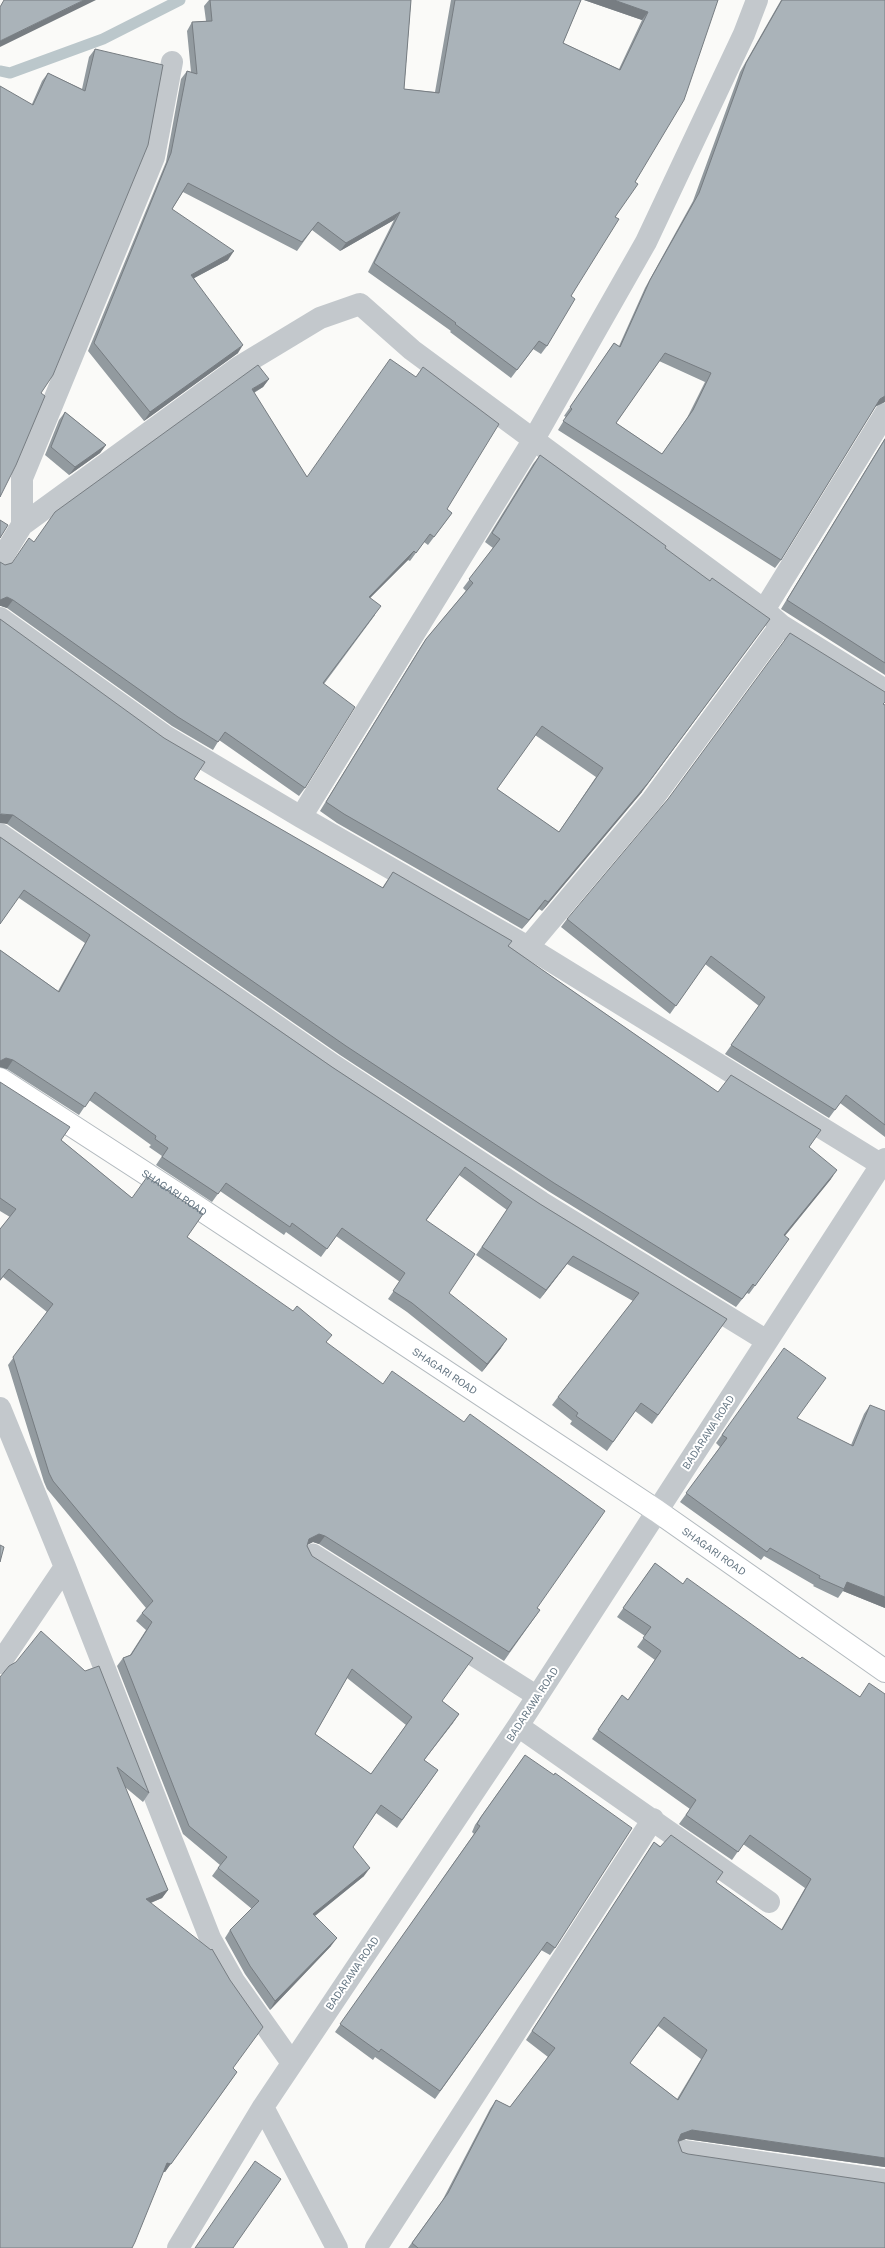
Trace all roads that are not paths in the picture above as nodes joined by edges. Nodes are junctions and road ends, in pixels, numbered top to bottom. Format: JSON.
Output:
{"nodes":[{"id":1,"x":756,"y":0,"type":"edge"},
{"id":2,"x":172,"y":62,"type":"dead end"},
{"id":3,"x":885,"y":414,"type":"edge"},
{"id":4,"x":534,"y":439,"type":"junction"},
{"id":5,"x":22,"y":525,"type":"junction"},
{"id":6,"x":0,"y":561,"type":"edge"},
{"id":7,"x":764,"y":610,"type":"junction"},
{"id":8,"x":0,"y":618,"type":"edge"},
{"id":9,"x":781,"y":625,"type":"junction"},
{"id":10,"x":885,"y":690,"type":"edge"},
{"id":11,"x":300,"y":817,"type":"junction"},
{"id":12,"x":0,"y":834,"type":"edge"},
{"id":13,"x":528,"y":947,"type":"junction"},
{"id":14,"x":0,"y":1079,"type":"edge"},
{"id":15,"x":884,"y":1164,"type":"edge"},
{"id":16,"x":767,"y":1341,"type":"junction"},
{"id":17,"x":0,"y":1408,"type":"edge"},
{"id":18,"x":657,"y":1512,"type":"junction"},
{"id":19,"x":313,"y":1554,"type":"edge"},
{"id":20,"x":65,"y":1566,"type":"junction"},
{"id":21,"x":0,"y":1663,"type":"edge"},
{"id":22,"x":885,"y":1671,"type":"edge"},
{"id":23,"x":537,"y":1696,"type":"junction"},
{"id":24,"x":518,"y":1726,"type":"junction"},
{"id":25,"x":653,"y":1819,"type":"junction"},
{"id":26,"x":769,"y":1902,"type":"dead end"},
{"id":27,"x":292,"y":2063,"type":"junction"},
{"id":28,"x":263,"y":2107,"type":"junction"},
{"id":29,"x":684,"y":2151,"type":"edge"},
{"id":30,"x":885,"y":2180,"type":"edge"},
{"id":31,"x":178,"y":2248,"type":"edge"},
{"id":32,"x":337,"y":2248,"type":"edge"},
{"id":33,"x":376,"y":2248,"type":"edge"}],
"edges":[{"from":1,"to":4,"type":"street"},
{"from":2,"to":5,"type":"street"},
{"from":3,"to":7,"type":"street"},
{"from":4,"to":5,"type":"street"},
{"from":4,"to":7,"type":"street"},
{"from":4,"to":11,"type":"street"},
{"from":5,"to":6,"type":"street"},
{"from":7,"to":9,"type":"street"},
{"from":8,"to":11,"type":"street"},
{"from":9,"to":10,"type":"street"},
{"from":9,"to":13,"type":"street"},
{"from":11,"to":13,"type":"street"},
{"from":12,"to":16,"type":"street"},
{"from":13,"to":15,"type":"street"},
{"from":14,"to":18,"type":"street","name":"SHAGARI ROAD"},
{"from":15,"to":16,"type":"street","name":"BADARAWA ROAD"},
{"from":16,"to":18,"type":"street","name":"BADARAWA ROAD"},
{"from":17,"to":20,"type":"street"},
{"from":18,"to":22,"type":"street","name":"SHAGARI ROAD"},
{"from":18,"to":23,"type":"street","name":"BADARAWA ROAD"},
{"from":19,"to":23,"type":"lane"},
{"from":20,"to":21,"type":"street"},
{"from":20,"to":27,"type":"street"},
{"from":23,"to":24,"type":"street","name":"BADARAWA ROAD"},
{"from":24,"to":25,"type":"street"},
{"from":24,"to":27,"type":"street","name":"BADARAWA ROAD"},
{"from":25,"to":26,"type":"street"},
{"from":25,"to":33,"type":"street"},
{"from":27,"to":28,"type":"street","name":"BADARAWA ROAD"},
{"from":28,"to":31,"type":"street","name":"BADARAWA ROAD"},
{"from":28,"to":32,"type":"street"},
{"from":29,"to":30,"type":"street"}]}
